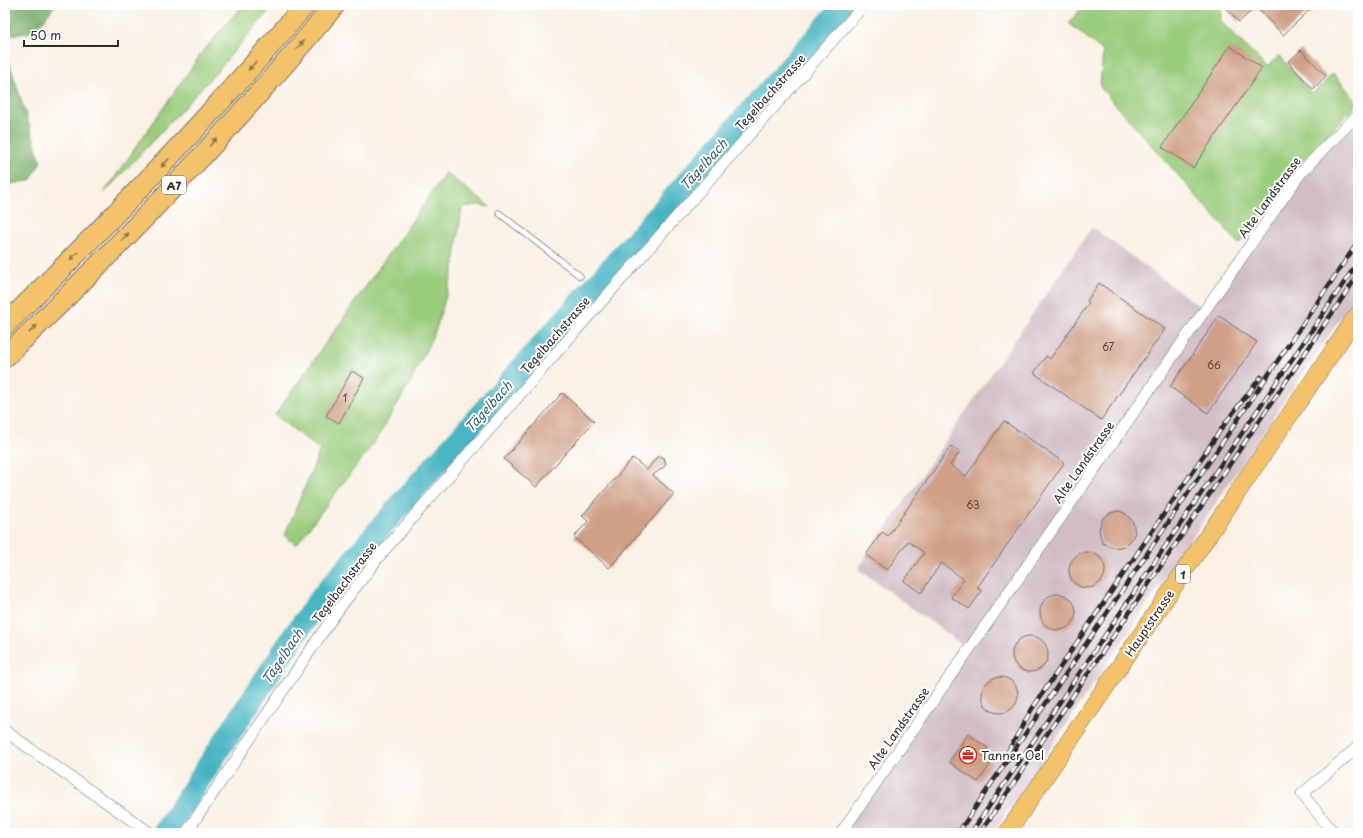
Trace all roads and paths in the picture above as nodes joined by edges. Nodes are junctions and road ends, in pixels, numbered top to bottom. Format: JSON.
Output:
{"nodes":[{"id":1,"x":305,"y":5,"type":"edge"},
{"id":2,"x":335,"y":5,"type":"edge"},
{"id":3,"x":864,"y":5,"type":"edge"},
{"id":4,"x":1358,"y":115,"type":"edge"},
{"id":5,"x":499,"y":213,"type":"dead end"},
{"id":6,"x":580,"y":276,"type":"dead end"},
{"id":7,"x":1358,"y":314,"type":"edge"},
{"id":8,"x":5,"y":326,"type":"edge"},
{"id":9,"x":5,"y":357,"type":"edge"},
{"id":10,"x":5,"y":731,"type":"edge"},
{"id":11,"x":1358,"y":746,"type":"edge"},
{"id":12,"x":150,"y":833,"type":"edge"},
{"id":13,"x":186,"y":833,"type":"edge"},
{"id":14,"x":840,"y":833,"type":"edge"},
{"id":15,"x":1007,"y":833,"type":"edge"},
{"id":16,"x":1334,"y":833,"type":"edge"}],
"edges":[{"from":1,"to":8,"type":"highway","number":"A7","one_way":true},
{"from":9,"to":2,"type":"highway","number":"A7","one_way":true},
{"from":3,"to":13,"type":"street","name":"Tegelbachstrasse"},
{"from":4,"to":14,"type":"street","name":"Alte Landstrasse"},
{"from":5,"to":6,"type":"lane"},
{"from":7,"to":15,"type":"main road","name":"Hauptstrasse","number":"1"},
{"from":10,"to":12,"type":"street"},
{"from":11,"to":16,"type":"street"}]}
